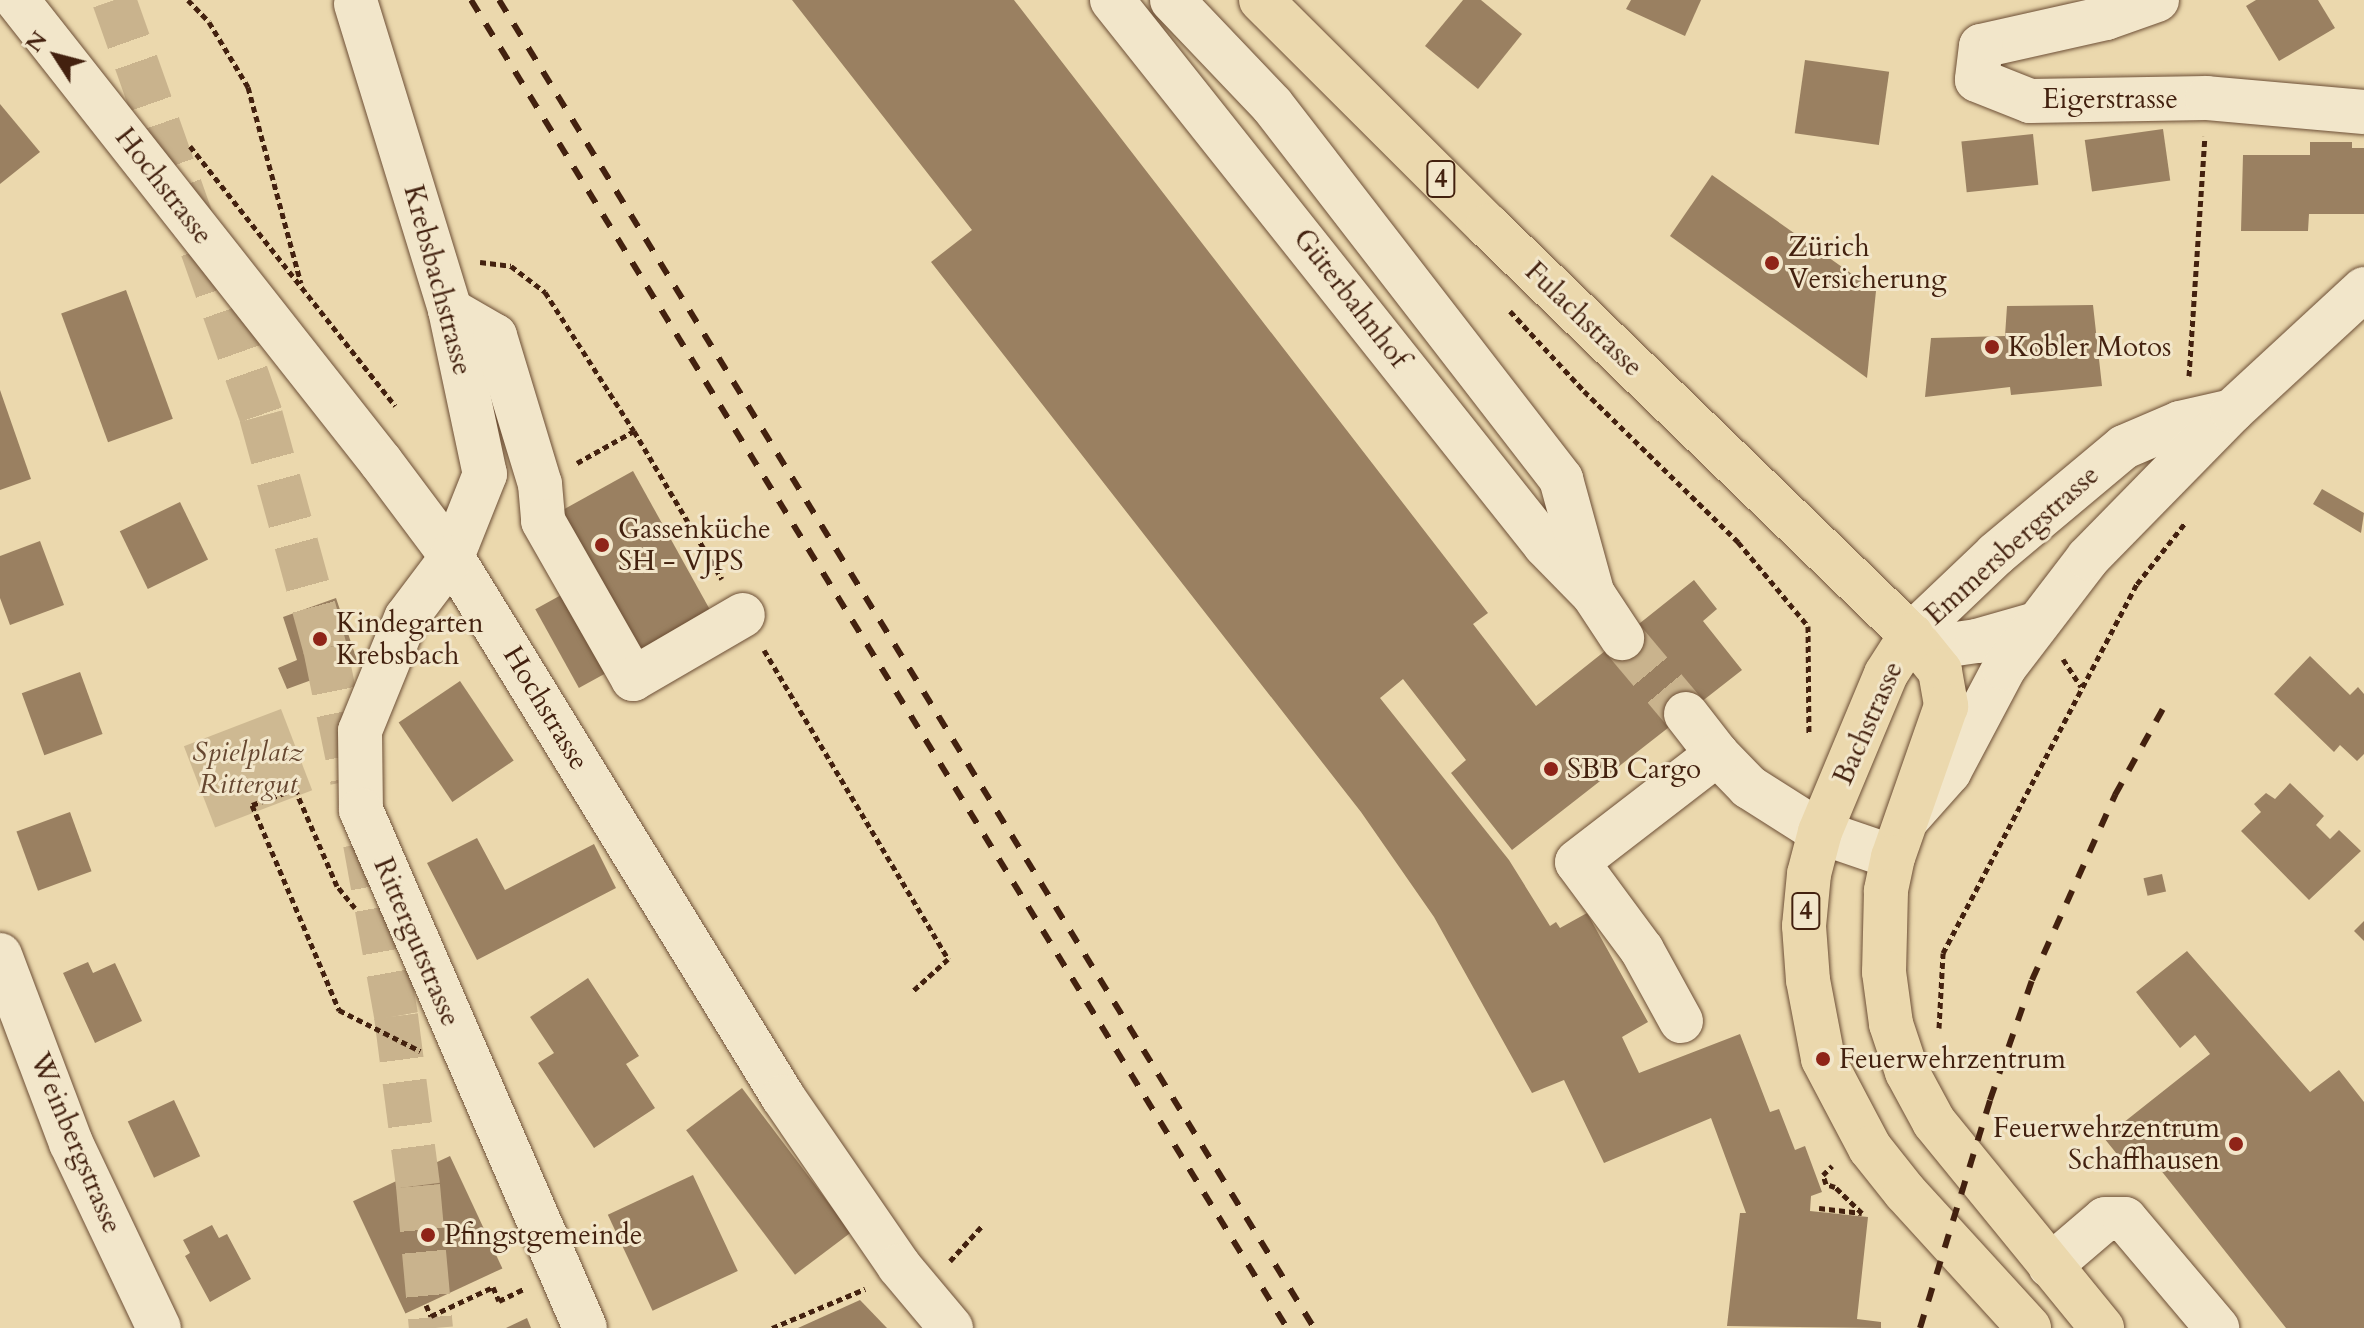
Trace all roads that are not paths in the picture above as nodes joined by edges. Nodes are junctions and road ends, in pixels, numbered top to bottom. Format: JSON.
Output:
{"nodes":[{"id":1,"x":17,"y":0,"type":"edge"},
{"id":2,"x":1112,"y":0,"type":"edge"},
{"id":3,"x":1172,"y":0,"type":"edge"},
{"id":4,"x":1261,"y":0,"type":"edge"},
{"id":5,"x":2157,"y":0,"type":"edge"},
{"id":6,"x":356,"y":4,"type":"dead end"},
{"id":7,"x":1272,"y":105,"type":"junction"},
{"id":8,"x":2364,"y":112,"type":"edge"},
{"id":9,"x":1228,"y":141,"type":"junction"},
{"id":10,"x":1295,"y":170,"type":"dead end"},
{"id":11,"x":2364,"y":289,"type":"edge"},
{"id":12,"x":450,"y":310,"type":"junction"},
{"id":13,"x":1463,"y":351,"type":"junction"},
{"id":14,"x":2232,"y":411,"type":"junction"},
{"id":15,"x":452,"y":557,"type":"junction"},
{"id":16,"x":1593,"y":594,"type":"junction"},
{"id":17,"x":743,"y":615,"type":"road end"},
{"id":18,"x":1911,"y":635,"type":"junction"},
{"id":19,"x":1622,"y":638,"type":"tunnel mouth"},
{"id":20,"x":2048,"y":639,"type":"junction"},
{"id":21,"x":1686,"y":714,"type":"tunnel mouth"},
{"id":22,"x":1717,"y":754,"type":"junction"},
{"id":23,"x":1820,"y":832,"type":"junction"},
{"id":24,"x":1901,"y":837,"type":"junction"},
{"id":25,"x":0,"y":955,"type":"edge"},
{"id":26,"x":1681,"y":1021,"type":"dead end"},
{"id":27,"x":2050,"y":1266,"type":"junction"},
{"id":28,"x":2011,"y":1320,"type":"edge"},
{"id":29,"x":159,"y":1328,"type":"edge"},
{"id":30,"x":585,"y":1328,"type":"edge"},
{"id":31,"x":951,"y":1328,"type":"edge"},
{"id":32,"x":2102,"y":1328,"type":"edge"},
{"id":33,"x":2217,"y":1328,"type":"edge"}],
"edges":[{"from":1,"to":15,"type":"street","name":"Hochstrasse"},
{"from":2,"to":9,"type":"street","name":"Güterbahnhof"},
{"from":3,"to":7,"type":"street","name":"Güterbahnhof"},
{"from":4,"to":18,"type":"main road","name":"Fulachstrasse","number":"4"},
{"from":5,"to":8,"type":"street","name":"Eigerstrasse"},
{"from":6,"to":12,"type":"street","name":"Krebsbachstrasse"},
{"from":7,"to":9,"type":"street"},
{"from":7,"to":13,"type":"street","name":"Güterbahnhof"},
{"from":9,"to":16,"type":"street","name":"Güterbahnhof"},
{"from":10,"to":13,"type":"street"},
{"from":11,"to":14,"type":"street","name":"Emmersbergstrasse"},
{"from":12,"to":15,"type":"street","name":"Krebsbachstrasse"},
{"from":12,"to":17,"type":"street"},
{"from":13,"to":16,"type":"street","name":"Güterbahnhof"},
{"from":14,"to":18,"type":"street","name":"Emmersbergstrasse"},
{"from":14,"to":20,"type":"street","name":"Emmersbergstrasse"},
{"from":15,"to":30,"type":"street","name":"Rittergutstrasse"},
{"from":15,"to":31,"type":"street","name":"Hochstrasse"},
{"from":16,"to":19,"type":"street","name":"Güterbahnhof"},
{"from":18,"to":20,"type":"street","name":"Emmersbergstrasse"},
{"from":18,"to":23,"type":"main road","name":"Bachstrasse","number":"4"},
{"from":18,"to":24,"type":"main road","name":"Bachstrasse","number":"4"},
{"from":20,"to":24,"type":"street","name":"Emmersbergstrasse"},
{"from":21,"to":22,"type":"street"},
{"from":22,"to":23,"type":"street"},
{"from":22,"to":26,"type":"street"},
{"from":23,"to":24,"type":"street"},
{"from":23,"to":28,"type":"main road","name":"Bachstrasse","number":"4"},
{"from":24,"to":27,"type":"main road","name":"Bachstrasse","number":"4"},
{"from":25,"to":29,"type":"street","name":"Weinbergstrasse"},
{"from":27,"to":32,"type":"main road","name":"Bachstrasse","number":"4"},
{"from":27,"to":33,"type":"street"}]}
